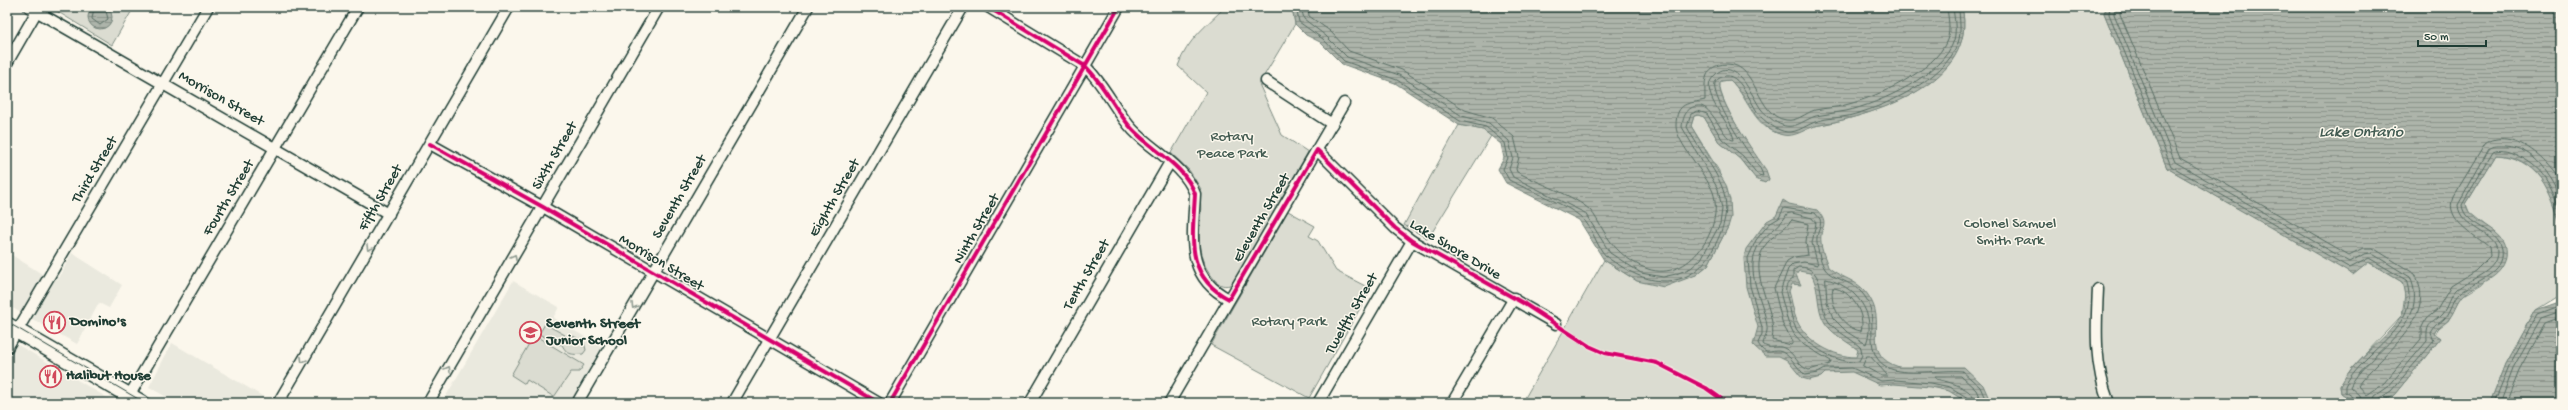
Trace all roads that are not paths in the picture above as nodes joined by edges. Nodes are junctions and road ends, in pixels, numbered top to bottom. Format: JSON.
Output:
{"nodes":[{"id":1,"x":208,"y":7,"type":"edge"},
{"id":2,"x":358,"y":7,"type":"edge"},
{"id":3,"x":509,"y":7,"type":"edge"},
{"id":4,"x":659,"y":7,"type":"edge"},
{"id":5,"x":808,"y":7,"type":"edge"},
{"id":6,"x":963,"y":7,"type":"edge"},
{"id":7,"x":988,"y":7,"type":"edge"},
{"id":8,"x":1119,"y":7,"type":"edge"},
{"id":9,"x":33,"y":9,"type":"edge"},
{"id":10,"x":7,"y":63,"type":"edge"},
{"id":11,"x":1085,"y":66,"type":"junction"},
{"id":12,"x":1266,"y":81,"type":"dead end"},
{"id":13,"x":164,"y":85,"type":"junction"},
{"id":14,"x":1344,"y":103,"type":"dead end"},
{"id":15,"x":1332,"y":124,"type":"junction"},
{"id":16,"x":430,"y":144,"type":"junction"},
{"id":17,"x":276,"y":148,"type":"junction"},
{"id":18,"x":1317,"y":150,"type":"junction"},
{"id":19,"x":1170,"y":162,"type":"junction"},
{"id":20,"x":544,"y":207,"type":"junction"},
{"id":21,"x":389,"y":214,"type":"junction"},
{"id":22,"x":1412,"y":241,"type":"junction"},
{"id":23,"x":653,"y":272,"type":"junction"},
{"id":24,"x":2098,"y":289,"type":"dead end"},
{"id":25,"x":1514,"y":298,"type":"junction"},
{"id":26,"x":1229,"y":299,"type":"junction"},
{"id":27,"x":1556,"y":324,"type":"dead end"},
{"id":28,"x":12,"y":328,"type":"edge"},
{"id":29,"x":769,"y":340,"type":"junction"},
{"id":30,"x":7,"y":348,"type":"edge"},
{"id":31,"x":132,"y":401,"type":"edge"},
{"id":32,"x":278,"y":403,"type":"edge"},
{"id":33,"x":428,"y":403,"type":"edge"},
{"id":34,"x":577,"y":403,"type":"edge"},
{"id":35,"x":732,"y":403,"type":"edge"},
{"id":36,"x":879,"y":403,"type":"edge"},
{"id":37,"x":890,"y":403,"type":"edge"},
{"id":38,"x":1030,"y":403,"type":"edge"},
{"id":39,"x":1169,"y":403,"type":"edge"},
{"id":40,"x":1318,"y":403,"type":"edge"},
{"id":41,"x":1452,"y":403,"type":"edge"},
{"id":42,"x":2110,"y":403,"type":"edge"}],
"edges":[{"from":1,"to":13,"type":"street","name":"Third Street"},
{"from":2,"to":17,"type":"street","name":"Fourth Street"},
{"from":3,"to":16,"type":"street","name":"Fifth Street"},
{"from":4,"to":20,"type":"street","name":"Sixth Street"},
{"from":5,"to":23,"type":"street","name":"Seventh Street"},
{"from":6,"to":29,"type":"street","name":"Eighth Street"},
{"from":7,"to":11,"type":"street"},
{"from":8,"to":11,"type":"street"},
{"from":9,"to":10,"type":"street"},
{"from":9,"to":13,"type":"street","name":"Morrison Street"},
{"from":11,"to":19,"type":"street"},
{"from":11,"to":37,"type":"street","name":"Ninth Street"},
{"from":12,"to":15,"type":"street"},
{"from":13,"to":17,"type":"street","name":"Morrison Street"},
{"from":13,"to":28,"type":"street","name":"Third Street"},
{"from":14,"to":15,"type":"street","name":"Eleventh Street"},
{"from":15,"to":18,"type":"street","name":"Eleventh Street"},
{"from":16,"to":20,"type":"street","name":"Morrison Street"},
{"from":16,"to":21,"type":"street","name":"Fifth Street"},
{"from":17,"to":21,"type":"street","name":"Morrison Street"},
{"from":17,"to":31,"type":"street","name":"Fourth Street"},
{"from":18,"to":22,"type":"street","name":"Lake Shore Drive"},
{"from":18,"to":26,"type":"street","name":"Eleventh Street"},
{"from":19,"to":26,"type":"street"},
{"from":19,"to":38,"type":"street","name":"Tenth Street"},
{"from":20,"to":23,"type":"street","name":"Morrison Street"},
{"from":33,"to":20,"type":"street","name":"Sixth Street","one_way":true},
{"from":21,"to":32,"type":"street","name":"Fifth Street","one_way":true},
{"from":22,"to":25,"type":"street","name":"Lake Shore Drive"},
{"from":22,"to":40,"type":"street","name":"Twelfth Street"},
{"from":23,"to":29,"type":"street","name":"Morrison Street"},
{"from":23,"to":34,"type":"street","name":"Seventh Street","one_way":true},
{"from":24,"to":42,"type":"street"},
{"from":25,"to":27,"type":"street","name":"Lake Shore Drive"},
{"from":25,"to":41,"type":"street"},
{"from":26,"to":39,"type":"street","name":"Eleventh Street"},
{"from":28,"to":30,"type":"street","name":"Third Street"},
{"from":28,"to":31,"type":"main road"},
{"from":29,"to":35,"type":"street","name":"Eighth Street"},
{"from":29,"to":36,"type":"street","name":"Morrison Street"}]}
